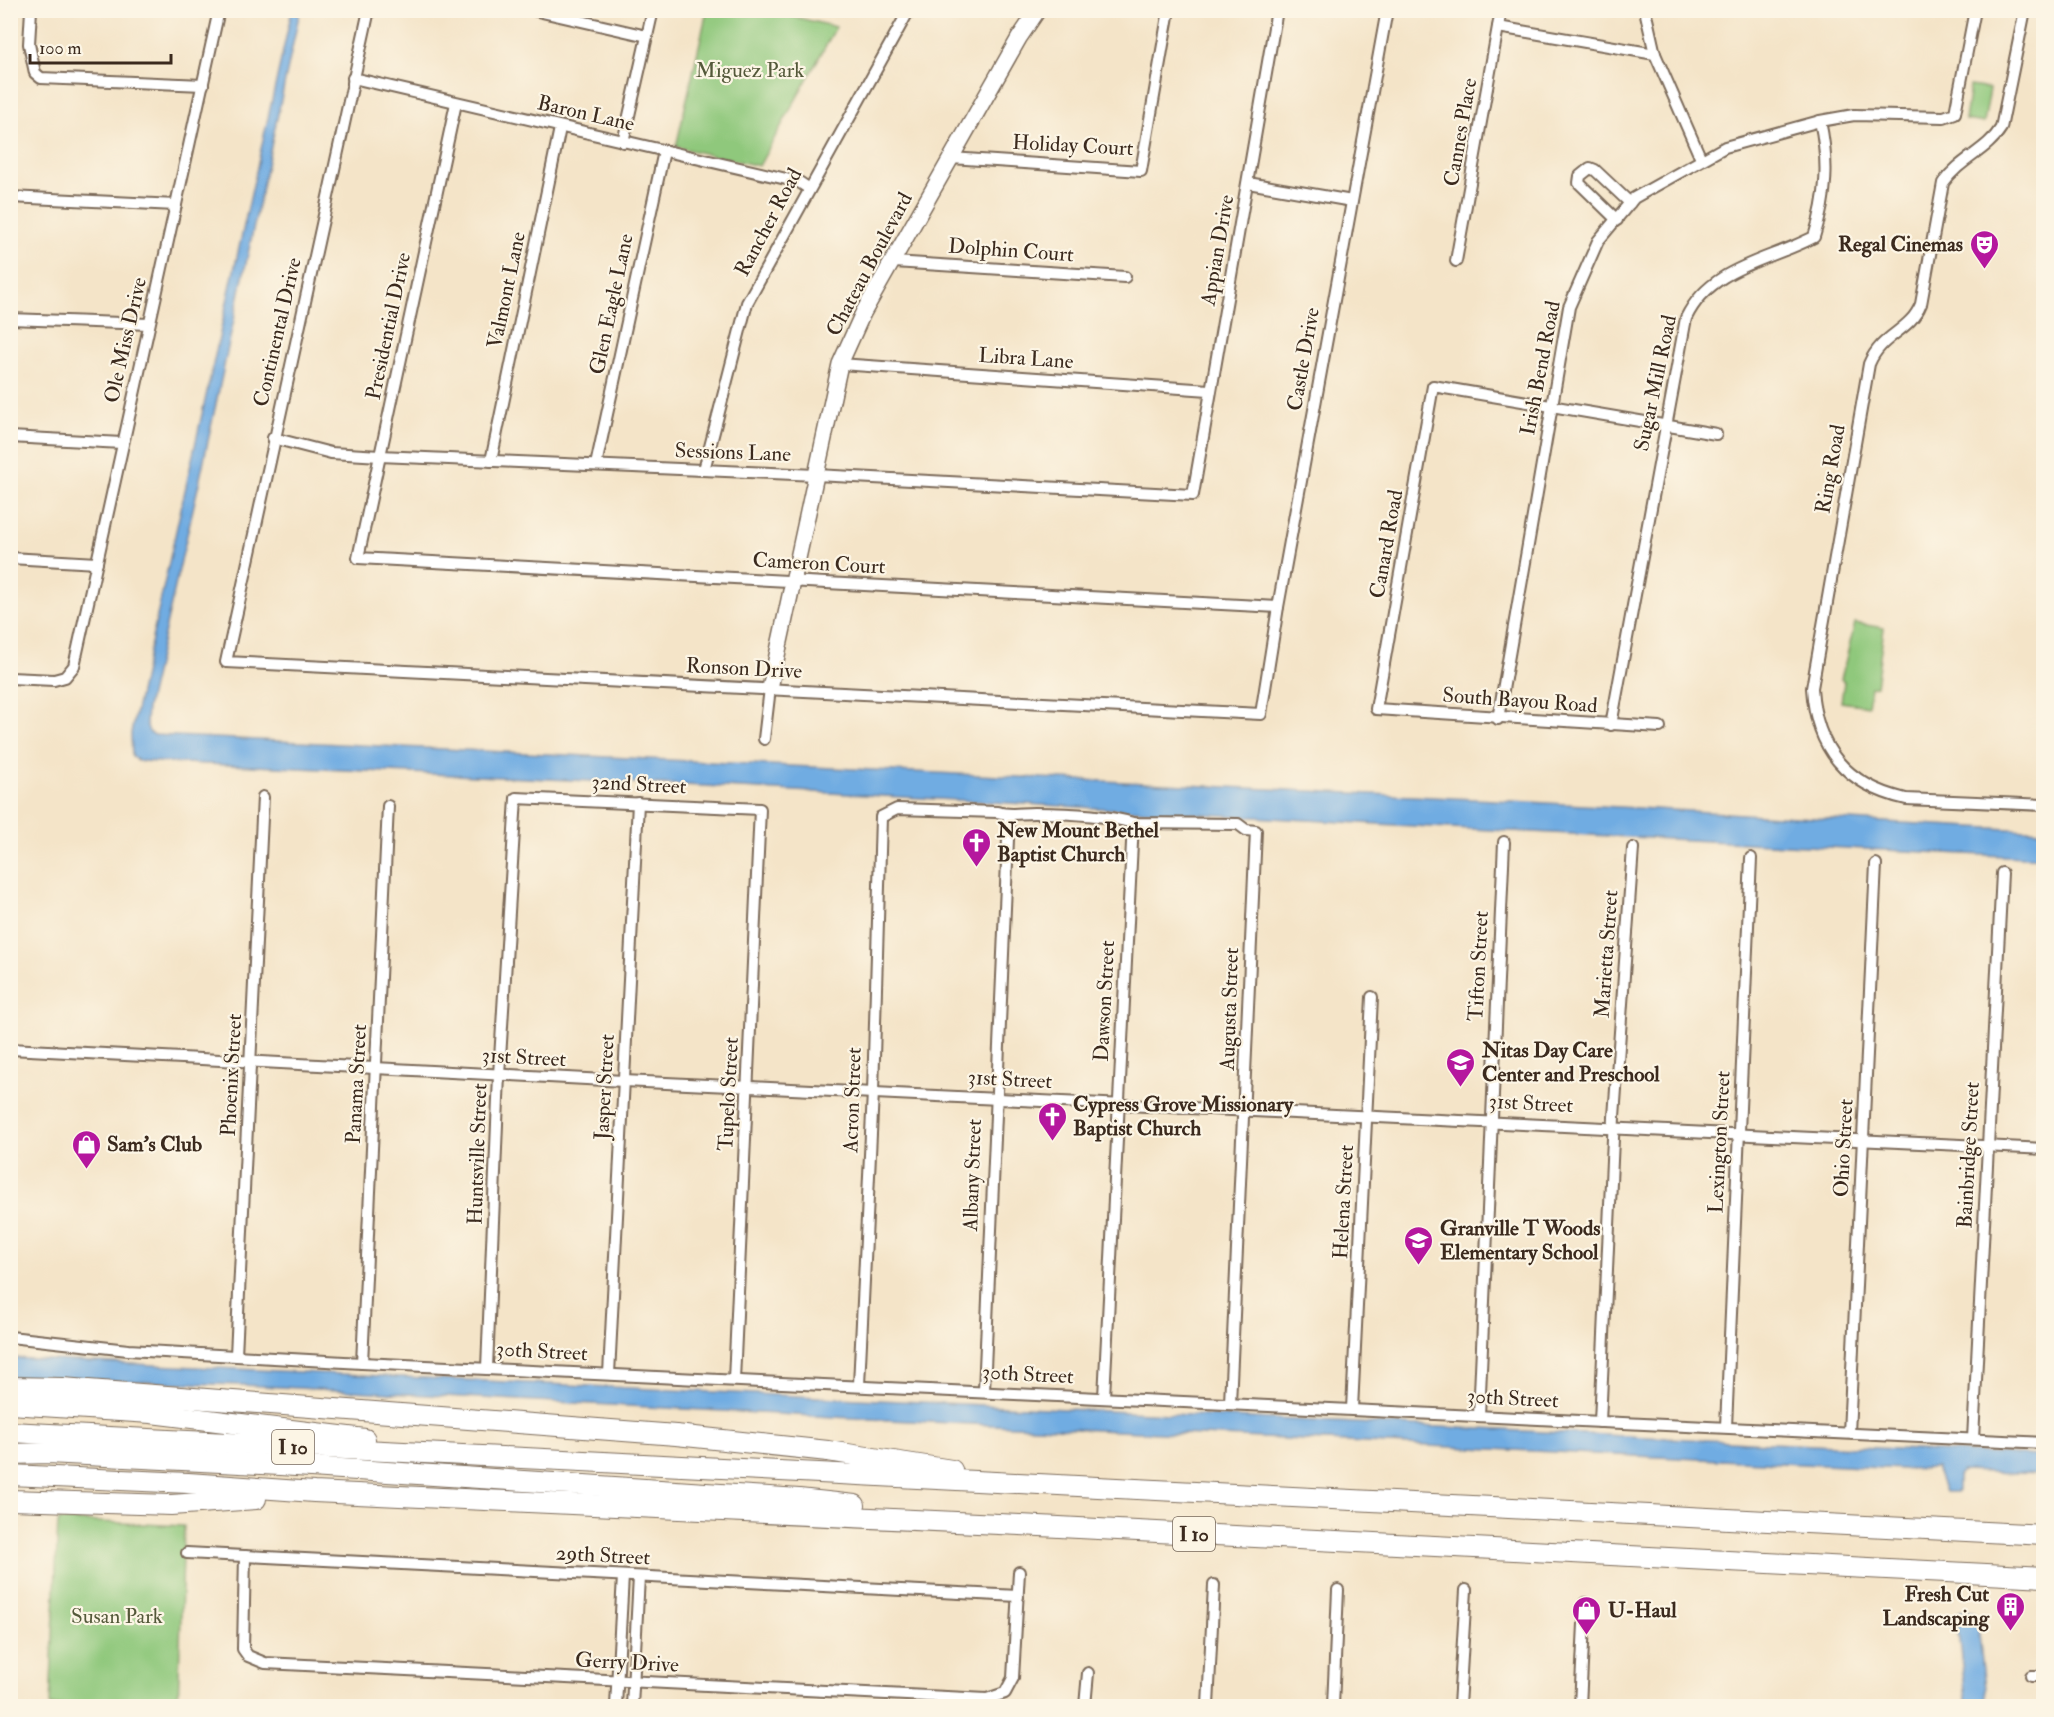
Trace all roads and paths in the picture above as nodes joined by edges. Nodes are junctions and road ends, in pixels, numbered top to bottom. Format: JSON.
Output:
{"nodes":[{"id":1,"x":31,"y":10,"type":"edge"},
{"id":2,"x":219,"y":10,"type":"edge"},
{"id":3,"x":369,"y":10,"type":"edge"},
{"id":4,"x":533,"y":10,"type":"edge"},
{"id":5,"x":653,"y":10,"type":"edge"},
{"id":6,"x":909,"y":10,"type":"edge"},
{"id":7,"x":1038,"y":10,"type":"edge"},
{"id":8,"x":1169,"y":10,"type":"edge"},
{"id":9,"x":1277,"y":10,"type":"edge"},
{"id":10,"x":1388,"y":10,"type":"edge"},
{"id":11,"x":1501,"y":10,"type":"edge"},
{"id":12,"x":1645,"y":10,"type":"edge"},
{"id":13,"x":1975,"y":10,"type":"edge"},
{"id":14,"x":2025,"y":10,"type":"edge"},
{"id":15,"x":1498,"y":27,"type":"junction"},
{"id":16,"x":647,"y":36,"type":"junction"},
{"id":17,"x":1655,"y":54,"type":"junction"},
{"id":18,"x":353,"y":78,"type":"junction"},
{"id":19,"x":203,"y":85,"type":"junction"},
{"id":20,"x":456,"y":103,"type":"junction"},
{"id":21,"x":1820,"y":121,"type":"junction"},
{"id":22,"x":560,"y":128,"type":"junction"},
{"id":23,"x":623,"y":142,"type":"junction"},
{"id":24,"x":664,"y":151,"type":"junction"},
{"id":25,"x":951,"y":158,"type":"junction"},
{"id":26,"x":1701,"y":159,"type":"junction"},
{"id":27,"x":1248,"y":183,"type":"junction"},
{"id":28,"x":808,"y":188,"type":"junction"},
{"id":29,"x":10,"y":197,"type":"edge"},
{"id":30,"x":1352,"y":201,"type":"junction"},
{"id":31,"x":1630,"y":203,"type":"junction"},
{"id":32,"x":176,"y":205,"type":"junction"},
{"id":33,"x":1617,"y":220,"type":"junction"},
{"id":34,"x":1456,"y":261,"type":"dead end"},
{"id":35,"x":894,"y":262,"type":"junction"},
{"id":36,"x":1125,"y":277,"type":"dead end"},
{"id":37,"x":10,"y":319,"type":"edge"},
{"id":38,"x":148,"y":324,"type":"junction"},
{"id":39,"x":840,"y":364,"type":"junction"},
{"id":40,"x":1209,"y":390,"type":"junction"},
{"id":41,"x":1551,"y":405,"type":"junction"},
{"id":42,"x":1666,"y":424,"type":"junction"},
{"id":43,"x":1716,"y":434,"type":"dead end"},
{"id":44,"x":10,"y":437,"type":"edge"},
{"id":45,"x":273,"y":438,"type":"junction"},
{"id":46,"x":122,"y":443,"type":"junction"},
{"id":47,"x":380,"y":456,"type":"junction"},
{"id":48,"x":490,"y":461,"type":"junction"},
{"id":49,"x":596,"y":465,"type":"junction"},
{"id":50,"x":704,"y":470,"type":"junction"},
{"id":51,"x":816,"y":475,"type":"junction"},
{"id":52,"x":1192,"y":495,"type":"joint"},
{"id":53,"x":10,"y":558,"type":"edge"},
{"id":54,"x":358,"y":558,"type":"joint"},
{"id":55,"x":97,"y":563,"type":"junction"},
{"id":56,"x":793,"y":581,"type":"junction"},
{"id":57,"x":1278,"y":607,"type":"junction"},
{"id":58,"x":226,"y":662,"type":"joint"},
{"id":59,"x":10,"y":678,"type":"edge"},
{"id":60,"x":770,"y":688,"type":"junction"},
{"id":61,"x":1376,"y":709,"type":"joint"},
{"id":62,"x":1261,"y":714,"type":"joint"},
{"id":63,"x":1498,"y":719,"type":"junction"},
{"id":64,"x":1611,"y":725,"type":"junction"},
{"id":65,"x":1660,"y":727,"type":"dead end"},
{"id":66,"x":764,"y":739,"type":"dead end"},
{"id":67,"x":263,"y":797,"type":"dead end"},
{"id":68,"x":516,"y":798,"type":"joint"},
{"id":69,"x":638,"y":803,"type":"junction"},
{"id":70,"x":2043,"y":805,"type":"edge"},
{"id":71,"x":388,"y":806,"type":"dead end"},
{"id":72,"x":760,"y":809,"type":"joint"},
{"id":73,"x":1009,"y":816,"type":"junction"},
{"id":74,"x":1133,"y":823,"type":"junction"},
{"id":75,"x":1504,"y":842,"type":"dead end"},
{"id":76,"x":1633,"y":848,"type":"dead end"},
{"id":77,"x":1751,"y":858,"type":"dead end"},
{"id":78,"x":1876,"y":864,"type":"dead end"},
{"id":79,"x":2002,"y":873,"type":"dead end"},
{"id":80,"x":1372,"y":997,"type":"dead end"},
{"id":81,"x":10,"y":1049,"type":"edge"},
{"id":82,"x":252,"y":1063,"type":"junction"},
{"id":83,"x":377,"y":1069,"type":"junction"},
{"id":84,"x":499,"y":1075,"type":"junction"},
{"id":85,"x":624,"y":1081,"type":"junction"},
{"id":86,"x":748,"y":1086,"type":"junction"},
{"id":87,"x":873,"y":1092,"type":"junction"},
{"id":88,"x":995,"y":1098,"type":"junction"},
{"id":89,"x":1118,"y":1104,"type":"junction"},
{"id":90,"x":1244,"y":1109,"type":"junction"},
{"id":91,"x":1367,"y":1115,"type":"junction"},
{"id":92,"x":1491,"y":1121,"type":"junction"},
{"id":93,"x":1613,"y":1127,"type":"junction"},
{"id":94,"x":1739,"y":1133,"type":"junction"},
{"id":95,"x":1863,"y":1139,"type":"junction"},
{"id":96,"x":1988,"y":1146,"type":"junction"},
{"id":97,"x":2043,"y":1149,"type":"edge"},
{"id":98,"x":10,"y":1337,"type":"edge"},
{"id":99,"x":237,"y":1355,"type":"junction"},
{"id":100,"x":362,"y":1363,"type":"junction"},
{"id":101,"x":487,"y":1368,"type":"junction"},
{"id":102,"x":609,"y":1374,"type":"junction"},
{"id":103,"x":734,"y":1380,"type":"junction"},
{"id":104,"x":859,"y":1385,"type":"junction"},
{"id":105,"x":10,"y":1387,"type":"edge"},
{"id":106,"x":984,"y":1391,"type":"junction"},
{"id":107,"x":1104,"y":1397,"type":"junction"},
{"id":108,"x":1230,"y":1403,"type":"junction"},
{"id":109,"x":10,"y":1404,"type":"edge"},
{"id":110,"x":1352,"y":1409,"type":"junction"},
{"id":111,"x":1479,"y":1416,"type":"junction"},
{"id":112,"x":1600,"y":1422,"type":"junction"},
{"id":113,"x":1726,"y":1427,"type":"junction"},
{"id":114,"x":10,"y":1432,"type":"edge"},
{"id":115,"x":1849,"y":1433,"type":"junction"},
{"id":116,"x":1973,"y":1439,"type":"junction"},
{"id":117,"x":2043,"y":1443,"type":"edge"},
{"id":118,"x":10,"y":1454,"type":"edge"},
{"id":119,"x":447,"y":1454,"type":"junction"},
{"id":120,"x":10,"y":1475,"type":"edge"},
{"id":121,"x":1047,"y":1486,"type":"junction"},
{"id":122,"x":314,"y":1492,"type":"junction"},
{"id":123,"x":10,"y":1500,"type":"edge"},
{"id":124,"x":1020,"y":1525,"type":"junction"},
{"id":125,"x":2043,"y":1535,"type":"edge"},
{"id":126,"x":187,"y":1553,"type":"dead end"},
{"id":127,"x":245,"y":1556,"type":"junction"},
{"id":128,"x":1019,"y":1572,"type":"dead end"},
{"id":129,"x":623,"y":1576,"type":"junction"},
{"id":130,"x":639,"y":1576,"type":"junction"},
{"id":131,"x":2043,"y":1577,"type":"edge"},
{"id":132,"x":1214,"y":1584,"type":"dead end"},
{"id":133,"x":1338,"y":1590,"type":"dead end"},
{"id":134,"x":1466,"y":1590,"type":"dead end"},
{"id":135,"x":1018,"y":1596,"type":"junction"},
{"id":136,"x":1585,"y":1603,"type":"dead end"},
{"id":137,"x":1088,"y":1673,"type":"dead end"},
{"id":138,"x":2031,"y":1676,"type":"dead end"},
{"id":139,"x":2043,"y":1676,"type":"edge"},
{"id":140,"x":617,"y":1681,"type":"junction"},
{"id":141,"x":633,"y":1681,"type":"junction"},
{"id":142,"x":616,"y":1707,"type":"edge"},
{"id":143,"x":632,"y":1707,"type":"edge"},
{"id":144,"x":1086,"y":1707,"type":"edge"},
{"id":145,"x":1208,"y":1707,"type":"edge"},
{"id":146,"x":1333,"y":1707,"type":"edge"},
{"id":147,"x":1459,"y":1707,"type":"edge"},
{"id":148,"x":1580,"y":1707,"type":"edge"}],
"edges":[{"from":1,"to":19,"type":"street"},
{"from":2,"to":19,"type":"street","name":"Ole Miss Drive"},
{"from":3,"to":18,"type":"street","name":"Continental Drive"},
{"from":4,"to":16,"type":"street"},
{"from":5,"to":16,"type":"street"},
{"from":6,"to":28,"type":"street","name":"Rancher Road"},
{"from":7,"to":25,"type":"street","name":"Chateau Boulevard"},
{"from":8,"to":25,"type":"street","name":"Holiday Court"},
{"from":9,"to":27,"type":"street","name":"Appian Drive"},
{"from":10,"to":30,"type":"street","name":"Castle Drive"},
{"from":11,"to":15,"type":"street","name":"Cannes Place"},
{"from":12,"to":17,"type":"street"},
{"from":13,"to":21,"type":"street","name":"Irish Bend Road"},
{"from":14,"to":70,"type":"street","name":"Ring Road"},
{"from":15,"to":17,"type":"street"},
{"from":15,"to":34,"type":"street","name":"Cannes Place"},
{"from":16,"to":23,"type":"street"},
{"from":17,"to":26,"type":"street"},
{"from":18,"to":20,"type":"street","name":"Baron Lane"},
{"from":18,"to":45,"type":"street","name":"Continental Drive"},
{"from":19,"to":32,"type":"street","name":"Ole Miss Drive"},
{"from":20,"to":22,"type":"street","name":"Baron Lane"},
{"from":20,"to":47,"type":"street","name":"Presidential Drive"},
{"from":21,"to":26,"type":"street","name":"Irish Bend Road"},
{"from":21,"to":42,"type":"street","name":"Sugar Mill Road"},
{"from":22,"to":23,"type":"street","name":"Baron Lane"},
{"from":22,"to":48,"type":"street","name":"Valmont Lane"},
{"from":23,"to":24,"type":"street","name":"Baron Lane"},
{"from":24,"to":28,"type":"street","name":"Baron Lane"},
{"from":24,"to":49,"type":"street","name":"Glen Eagle Lane"},
{"from":25,"to":35,"type":"street","name":"Chateau Boulevard"},
{"from":26,"to":31,"type":"street","name":"Irish Bend Road"},
{"from":27,"to":30,"type":"street"},
{"from":27,"to":40,"type":"street","name":"Appian Drive"},
{"from":28,"to":50,"type":"street","name":"Rancher Road"},
{"from":29,"to":32,"type":"street"},
{"from":30,"to":57,"type":"street","name":"Castle Drive"},
{"from":31,"to":33,"type":"street","name":"Irish Bend Road"},
{"from":31,"to":33,"type":"street"},
{"from":32,"to":38,"type":"street","name":"Ole Miss Drive"},
{"from":33,"to":41,"type":"street","name":"Irish Bend Road"},
{"from":35,"to":36,"type":"street","name":"Dolphin Court"},
{"from":35,"to":39,"type":"street","name":"Chateau Boulevard"},
{"from":37,"to":38,"type":"street"},
{"from":38,"to":46,"type":"street","name":"Ole Miss Drive"},
{"from":39,"to":40,"type":"street","name":"Libra Lane"},
{"from":39,"to":51,"type":"street","name":"Chateau Boulevard"},
{"from":40,"to":52,"type":"street","name":"Appian Drive"},
{"from":41,"to":42,"type":"street"},
{"from":41,"to":61,"type":"street","name":"Canard Road"},
{"from":41,"to":63,"type":"street","name":"Irish Bend Road"},
{"from":42,"to":43,"type":"street"},
{"from":42,"to":64,"type":"street","name":"Sugar Mill Road"},
{"from":44,"to":46,"type":"street"},
{"from":45,"to":47,"type":"street","name":"Sessions Lane"},
{"from":45,"to":58,"type":"street","name":"Continental Drive"},
{"from":46,"to":55,"type":"street","name":"Ole Miss Drive"},
{"from":47,"to":48,"type":"street","name":"Sessions Lane"},
{"from":47,"to":54,"type":"street","name":"Presidential Drive"},
{"from":48,"to":49,"type":"street","name":"Sessions Lane"},
{"from":49,"to":50,"type":"street","name":"Sessions Lane"},
{"from":50,"to":51,"type":"street","name":"Sessions Lane"},
{"from":51,"to":52,"type":"street","name":"Sessions Lane"},
{"from":51,"to":56,"type":"street","name":"Chateau Boulevard"},
{"from":53,"to":55,"type":"street"},
{"from":54,"to":56,"type":"street","name":"Cameron Court"},
{"from":55,"to":59,"type":"street","name":"Ole Miss Drive"},
{"from":56,"to":57,"type":"street","name":"Cameron Court"},
{"from":56,"to":60,"type":"street","name":"Chateau Boulevard"},
{"from":57,"to":62,"type":"street","name":"Castle Drive"},
{"from":58,"to":60,"type":"street","name":"Ronson Drive"},
{"from":60,"to":62,"type":"street","name":"Ronson Drive"},
{"from":60,"to":66,"type":"street","name":"Chateau Boulevard"},
{"from":61,"to":63,"type":"street","name":"South Bayou Road"},
{"from":63,"to":64,"type":"street","name":"South Bayou Road"},
{"from":64,"to":65,"type":"street","name":"South Bayou Road"},
{"from":67,"to":82,"type":"street","name":"Phoenix Street"},
{"from":68,"to":69,"type":"street","name":"32nd Street"},
{"from":68,"to":84,"type":"street","name":"Huntsville Street"},
{"from":69,"to":72,"type":"street","name":"32nd Street"},
{"from":69,"to":85,"type":"street","name":"Jasper Street"},
{"from":71,"to":83,"type":"street","name":"Panama Street"},
{"from":72,"to":86,"type":"street","name":"Tupelo Street"},
{"from":73,"to":74,"type":"street"},
{"from":73,"to":87,"type":"street","name":"Acron Street"},
{"from":73,"to":88,"type":"street","name":"Albany Street"},
{"from":74,"to":89,"type":"street","name":"Dawson Street"},
{"from":74,"to":90,"type":"street","name":"Augusta Street"},
{"from":75,"to":92,"type":"street","name":"Tifton Street"},
{"from":76,"to":93,"type":"street","name":"Marietta Street"},
{"from":77,"to":94,"type":"street","name":"Lexington Street"},
{"from":78,"to":95,"type":"street","name":"Ohio Street"},
{"from":79,"to":96,"type":"street","name":"Bainbridge Street"},
{"from":80,"to":91,"type":"street","name":"Helena Street"},
{"from":81,"to":82,"type":"street","name":"31st Street"},
{"from":82,"to":83,"type":"street","name":"31st Street"},
{"from":82,"to":99,"type":"street","name":"Phoenix Street"},
{"from":83,"to":84,"type":"street","name":"31st Street"},
{"from":83,"to":100,"type":"street","name":"Panama Street"},
{"from":84,"to":85,"type":"street","name":"31st Street"},
{"from":84,"to":101,"type":"street","name":"Huntsville Street"},
{"from":85,"to":86,"type":"street","name":"31st Street"},
{"from":85,"to":102,"type":"street","name":"Jasper Street"},
{"from":86,"to":87,"type":"street","name":"31st Street"},
{"from":86,"to":103,"type":"street","name":"Tupelo Street"},
{"from":87,"to":88,"type":"street","name":"31st Street"},
{"from":87,"to":104,"type":"street","name":"Acron Street"},
{"from":88,"to":89,"type":"street","name":"31st Street"},
{"from":88,"to":106,"type":"street","name":"Albany Street"},
{"from":89,"to":90,"type":"street","name":"31st Street"},
{"from":89,"to":107,"type":"street","name":"Dawson Street"},
{"from":90,"to":91,"type":"street","name":"31st Street"},
{"from":90,"to":108,"type":"street","name":"Augusta Street"},
{"from":91,"to":92,"type":"street","name":"31st Street"},
{"from":91,"to":110,"type":"street","name":"Helena Street"},
{"from":92,"to":93,"type":"street","name":"31st Street"},
{"from":92,"to":111,"type":"street","name":"Tifton Street"},
{"from":93,"to":94,"type":"street","name":"31st Street"},
{"from":93,"to":112,"type":"street","name":"Marietta Street"},
{"from":94,"to":95,"type":"street","name":"31st Street"},
{"from":94,"to":113,"type":"street","name":"Lexington Street"},
{"from":95,"to":96,"type":"street","name":"31st Street"},
{"from":95,"to":115,"type":"street","name":"Ohio Street"},
{"from":96,"to":97,"type":"street","name":"31st Street"},
{"from":96,"to":116,"type":"street","name":"Bainbridge Street"},
{"from":98,"to":99,"type":"street","name":"30th Street"},
{"from":99,"to":100,"type":"street","name":"30th Street"},
{"from":100,"to":101,"type":"street","name":"30th Street"},
{"from":101,"to":102,"type":"street","name":"30th Street"},
{"from":102,"to":103,"type":"street","name":"30th Street"},
{"from":103,"to":104,"type":"street","name":"30th Street"},
{"from":104,"to":106,"type":"street","name":"30th Street"},
{"from":105,"to":121,"type":"highway"},
{"from":106,"to":107,"type":"street","name":"30th Street"},
{"from":107,"to":108,"type":"street","name":"30th Street"},
{"from":108,"to":110,"type":"street","name":"30th Street"},
{"from":109,"to":119,"type":"highway"},
{"from":110,"to":111,"type":"street","name":"30th Street"},
{"from":111,"to":112,"type":"street","name":"30th Street"},
{"from":112,"to":113,"type":"street","name":"30th Street"},
{"from":113,"to":115,"type":"street","name":"30th Street"},
{"from":114,"to":119,"type":"highway","number":"I 10"},
{"from":115,"to":116,"type":"street","name":"30th Street"},
{"from":116,"to":117,"type":"street","name":"30th Street"},
{"from":118,"to":124,"type":"highway"},
{"from":119,"to":121,"type":"highway","number":"I 10"},
{"from":120,"to":122,"type":"highway","number":"I 10"},
{"from":121,"to":125,"type":"highway","number":"I 10"},
{"from":122,"to":123,"type":"highway"},
{"from":122,"to":124,"type":"highway","number":"I 10"},
{"from":124,"to":131,"type":"highway","number":"I 10"},
{"from":126,"to":127,"type":"street","name":"29th Street"},
{"from":127,"to":129,"type":"street","name":"29th Street"},
{"from":127,"to":140,"type":"street","name":"Gerry Drive"},
{"from":128,"to":135,"type":"street"},
{"from":129,"to":130,"type":"street","name":"29th Street"},
{"from":129,"to":140,"type":"street"},
{"from":130,"to":135,"type":"street","name":"29th Street"},
{"from":130,"to":141,"type":"street"},
{"from":132,"to":145,"type":"street"},
{"from":133,"to":146,"type":"street"},
{"from":134,"to":147,"type":"street"},
{"from":135,"to":141,"type":"street","name":"Gerry Drive"},
{"from":136,"to":148,"type":"street"},
{"from":137,"to":144,"type":"street"},
{"from":138,"to":139,"type":"street"},
{"from":140,"to":141,"type":"street","name":"Gerry Drive"},
{"from":140,"to":142,"type":"street"},
{"from":141,"to":143,"type":"street"}]}
